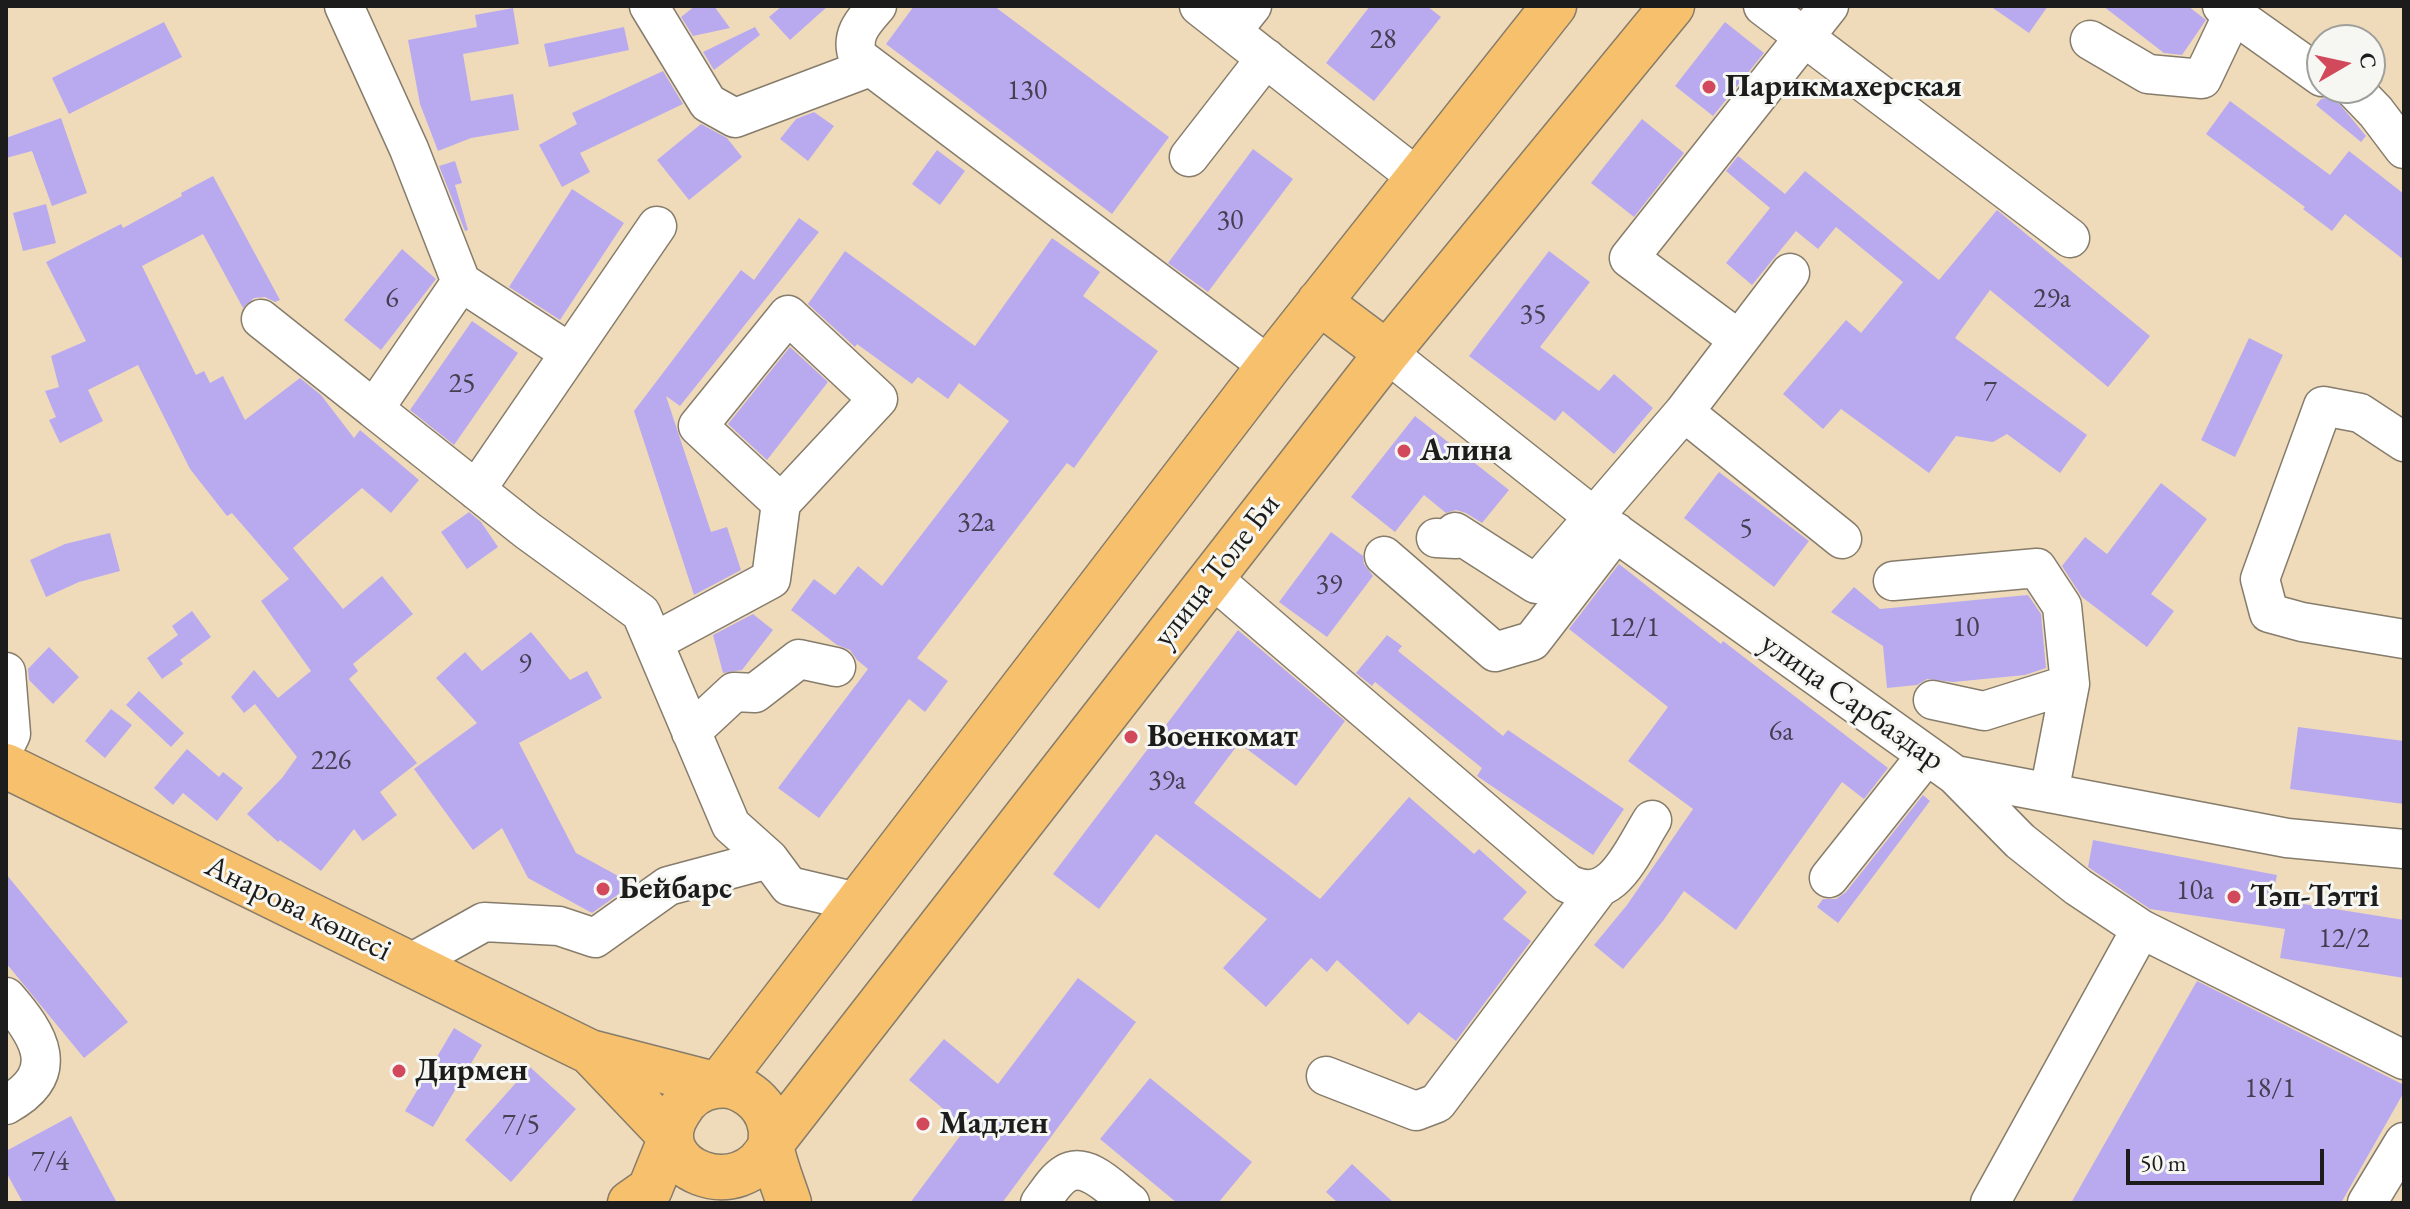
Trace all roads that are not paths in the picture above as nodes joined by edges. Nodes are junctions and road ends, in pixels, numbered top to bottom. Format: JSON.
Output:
{"nodes":[{"id":1,"x":344,"y":6,"type":"edge"},
{"id":2,"x":649,"y":6,"type":"edge"},
{"id":3,"x":877,"y":6,"type":"edge"},
{"id":4,"x":1199,"y":6,"type":"edge"},
{"id":5,"x":1554,"y":6,"type":"edge"},
{"id":6,"x":1672,"y":6,"type":"edge"},
{"id":7,"x":1763,"y":6,"type":"edge"},
{"id":8,"x":1829,"y":6,"type":"edge"},
{"id":9,"x":2227,"y":10,"type":"edge"},
{"id":10,"x":1242,"y":19,"type":"edge"},
{"id":11,"x":1805,"y":38,"type":"junction"},
{"id":12,"x":2090,"y":40,"type":"dead end"},
{"id":13,"x":1266,"y":58,"type":"junction"},
{"id":14,"x":2306,"y":66,"type":"edge"},
{"id":15,"x":870,"y":67,"type":"junction"},
{"id":16,"x":2368,"y":104,"type":"edge"},
{"id":17,"x":2404,"y":149,"type":"edge"},
{"id":18,"x":1189,"y":157,"type":"dead end"},
{"id":19,"x":1418,"y":178,"type":"junction"},
{"id":20,"x":657,"y":226,"type":"dead end"},
{"id":21,"x":2070,"y":238,"type":"dead end"},
{"id":22,"x":1790,"y":273,"type":"dead end"},
{"id":23,"x":461,"y":282,"type":"junction"},
{"id":24,"x":1319,"y":302,"type":"junction"},
{"id":25,"x":261,"y":319,"type":"dead end"},
{"id":26,"x":1739,"y":340,"type":"junction"},
{"id":27,"x":570,"y":353,"type":"junction"},
{"id":28,"x":1387,"y":353,"type":"junction"},
{"id":29,"x":1269,"y":366,"type":"junction"},
{"id":30,"x":374,"y":409,"type":"junction"},
{"id":31,"x":1684,"y":412,"type":"junction"},
{"id":32,"x":2404,"y":442,"type":"edge"},
{"id":33,"x":476,"y":490,"type":"junction"},
{"id":34,"x":781,"y":503,"type":"junction"},
{"id":35,"x":1605,"y":525,"type":"junction"},
{"id":36,"x":1436,"y":538,"type":"dead end"},
{"id":37,"x":1842,"y":539,"type":"dead end"},
{"id":38,"x":1384,"y":556,"type":"dead end"},
{"id":39,"x":1212,"y":578,"type":"junction"},
{"id":40,"x":1893,"y":581,"type":"dead end"},
{"id":41,"x":2404,"y":639,"type":"edge"},
{"id":42,"x":654,"y":642,"type":"junction"},
{"id":43,"x":836,"y":667,"type":"dead end"},
{"id":44,"x":6,"y":672,"type":"edge"},
{"id":45,"x":2070,"y":684,"type":"junction"},
{"id":46,"x":1933,"y":700,"type":"dead end"},
{"id":47,"x":691,"y":732,"type":"junction"},
{"id":48,"x":6,"y":744,"type":"edge"},
{"id":49,"x":6,"y":766,"type":"edge"},
{"id":50,"x":1941,"y":766,"type":"junction"},
{"id":51,"x":2049,"y":793,"type":"junction"},
{"id":52,"x":1652,"y":820,"type":"dead end"},
{"id":53,"x":2404,"y":849,"type":"edge"},
{"id":54,"x":769,"y":859,"type":"junction"},
{"id":55,"x":1829,"y":878,"type":"dead end"},
{"id":56,"x":1598,"y":889,"type":"junction"},
{"id":57,"x":857,"y":902,"type":"junction"},
{"id":58,"x":2141,"y":929,"type":"junction"},
{"id":59,"x":409,"y":964,"type":"junction"},
{"id":60,"x":6,"y":997,"type":"edge"},
{"id":61,"x":590,"y":1052,"type":"junction"},
{"id":62,"x":2404,"y":1060,"type":"edge"},
{"id":63,"x":1326,"y":1076,"type":"dead end"},
{"id":64,"x":718,"y":1085,"type":"junction"},
{"id":65,"x":6,"y":1105,"type":"edge"},
{"id":66,"x":671,"y":1137,"type":"junction"},
{"id":67,"x":2404,"y":1142,"type":"edge"},
{"id":68,"x":771,"y":1144,"type":"junction"},
{"id":69,"x":725,"y":1194,"type":"edge"},
{"id":70,"x":640,"y":1196,"type":"edge"},
{"id":71,"x":789,"y":1203,"type":"edge"},
{"id":72,"x":1040,"y":1203,"type":"edge"},
{"id":73,"x":1130,"y":1203,"type":"edge"},
{"id":74,"x":1990,"y":1203,"type":"edge"},
{"id":75,"x":2367,"y":1203,"type":"edge"}],
"edges":[{"from":1,"to":23,"type":"street"},
{"from":2,"to":15,"type":"street"},
{"from":3,"to":15,"type":"street"},
{"from":4,"to":10,"type":"street"},
{"from":5,"to":19,"type":"main road"},
{"from":6,"to":28,"type":"main road","name":"улица Толе Би"},
{"from":7,"to":11,"type":"street"},
{"from":8,"to":11,"type":"street"},
{"from":9,"to":12,"type":"street"},
{"from":9,"to":14,"type":"street"},
{"from":10,"to":13,"type":"street"},
{"from":11,"to":21,"type":"street"},
{"from":11,"to":26,"type":"street"},
{"from":13,"to":18,"type":"street"},
{"from":13,"to":19,"type":"street"},
{"from":15,"to":29,"type":"street"},
{"from":16,"to":17,"type":"street"},
{"from":19,"to":24,"type":"main road"},
{"from":20,"to":27,"type":"street"},
{"from":22,"to":26,"type":"street"},
{"from":23,"to":27,"type":"street"},
{"from":23,"to":30,"type":"street"},
{"from":24,"to":28,"type":"main road"},
{"from":24,"to":29,"type":"main road"},
{"from":25,"to":30,"type":"street"},
{"from":26,"to":31,"type":"street"},
{"from":27,"to":33,"type":"street"},
{"from":28,"to":35,"type":"street","name":"улица Сарбаздар"},
{"from":28,"to":39,"type":"main road","name":"улица Толе Би"},
{"from":29,"to":57,"type":"main road"},
{"from":30,"to":33,"type":"street"},
{"from":31,"to":35,"type":"street"},
{"from":31,"to":37,"type":"street"},
{"from":32,"to":41,"type":"street"},
{"from":33,"to":42,"type":"street"},
{"from":34,"to":34,"type":"street"},
{"from":34,"to":42,"type":"street"},
{"from":35,"to":36,"type":"street"},
{"from":35,"to":38,"type":"street"},
{"from":35,"to":50,"type":"street","name":"улица Сарбаздар"},
{"from":39,"to":56,"type":"street"},
{"from":39,"to":68,"type":"main road","name":"улица Толе Би"},
{"from":40,"to":45,"type":"street"},
{"from":42,"to":47,"type":"street"},
{"from":43,"to":47,"type":"street"},
{"from":44,"to":48,"type":"street"},
{"from":45,"to":46,"type":"street"},
{"from":45,"to":51,"type":"street"},
{"from":47,"to":54,"type":"street"},
{"from":49,"to":59,"type":"main road","name":"Анарова көшесі"},
{"from":50,"to":51,"type":"street","name":"улица Сарбаздар"},
{"from":50,"to":55,"type":"street"},
{"from":50,"to":58,"type":"street"},
{"from":51,"to":53,"type":"street","name":"улица Сарбаздар"},
{"from":52,"to":56,"type":"street"},
{"from":54,"to":57,"type":"street"},
{"from":54,"to":59,"type":"street"},
{"from":56,"to":63,"type":"street"},
{"from":57,"to":64,"type":"main road"},
{"from":58,"to":62,"type":"street"},
{"from":58,"to":74,"type":"street"},
{"from":59,"to":61,"type":"main road","name":"Анарова көшесі"},
{"from":60,"to":65,"type":"street"},
{"from":61,"to":64,"type":"main road"},
{"from":61,"to":66,"type":"main road"},
{"from":64,"to":66,"type":"main road"},
{"from":64,"to":68,"type":"main road"},
{"from":66,"to":69,"type":"main road"},
{"from":66,"to":70,"type":"main road"},
{"from":67,"to":75,"type":"street"},
{"from":68,"to":69,"type":"main road"},
{"from":68,"to":71,"type":"main road"},
{"from":69,"to":70,"type":"main road"},
{"from":72,"to":73,"type":"street"}]}
